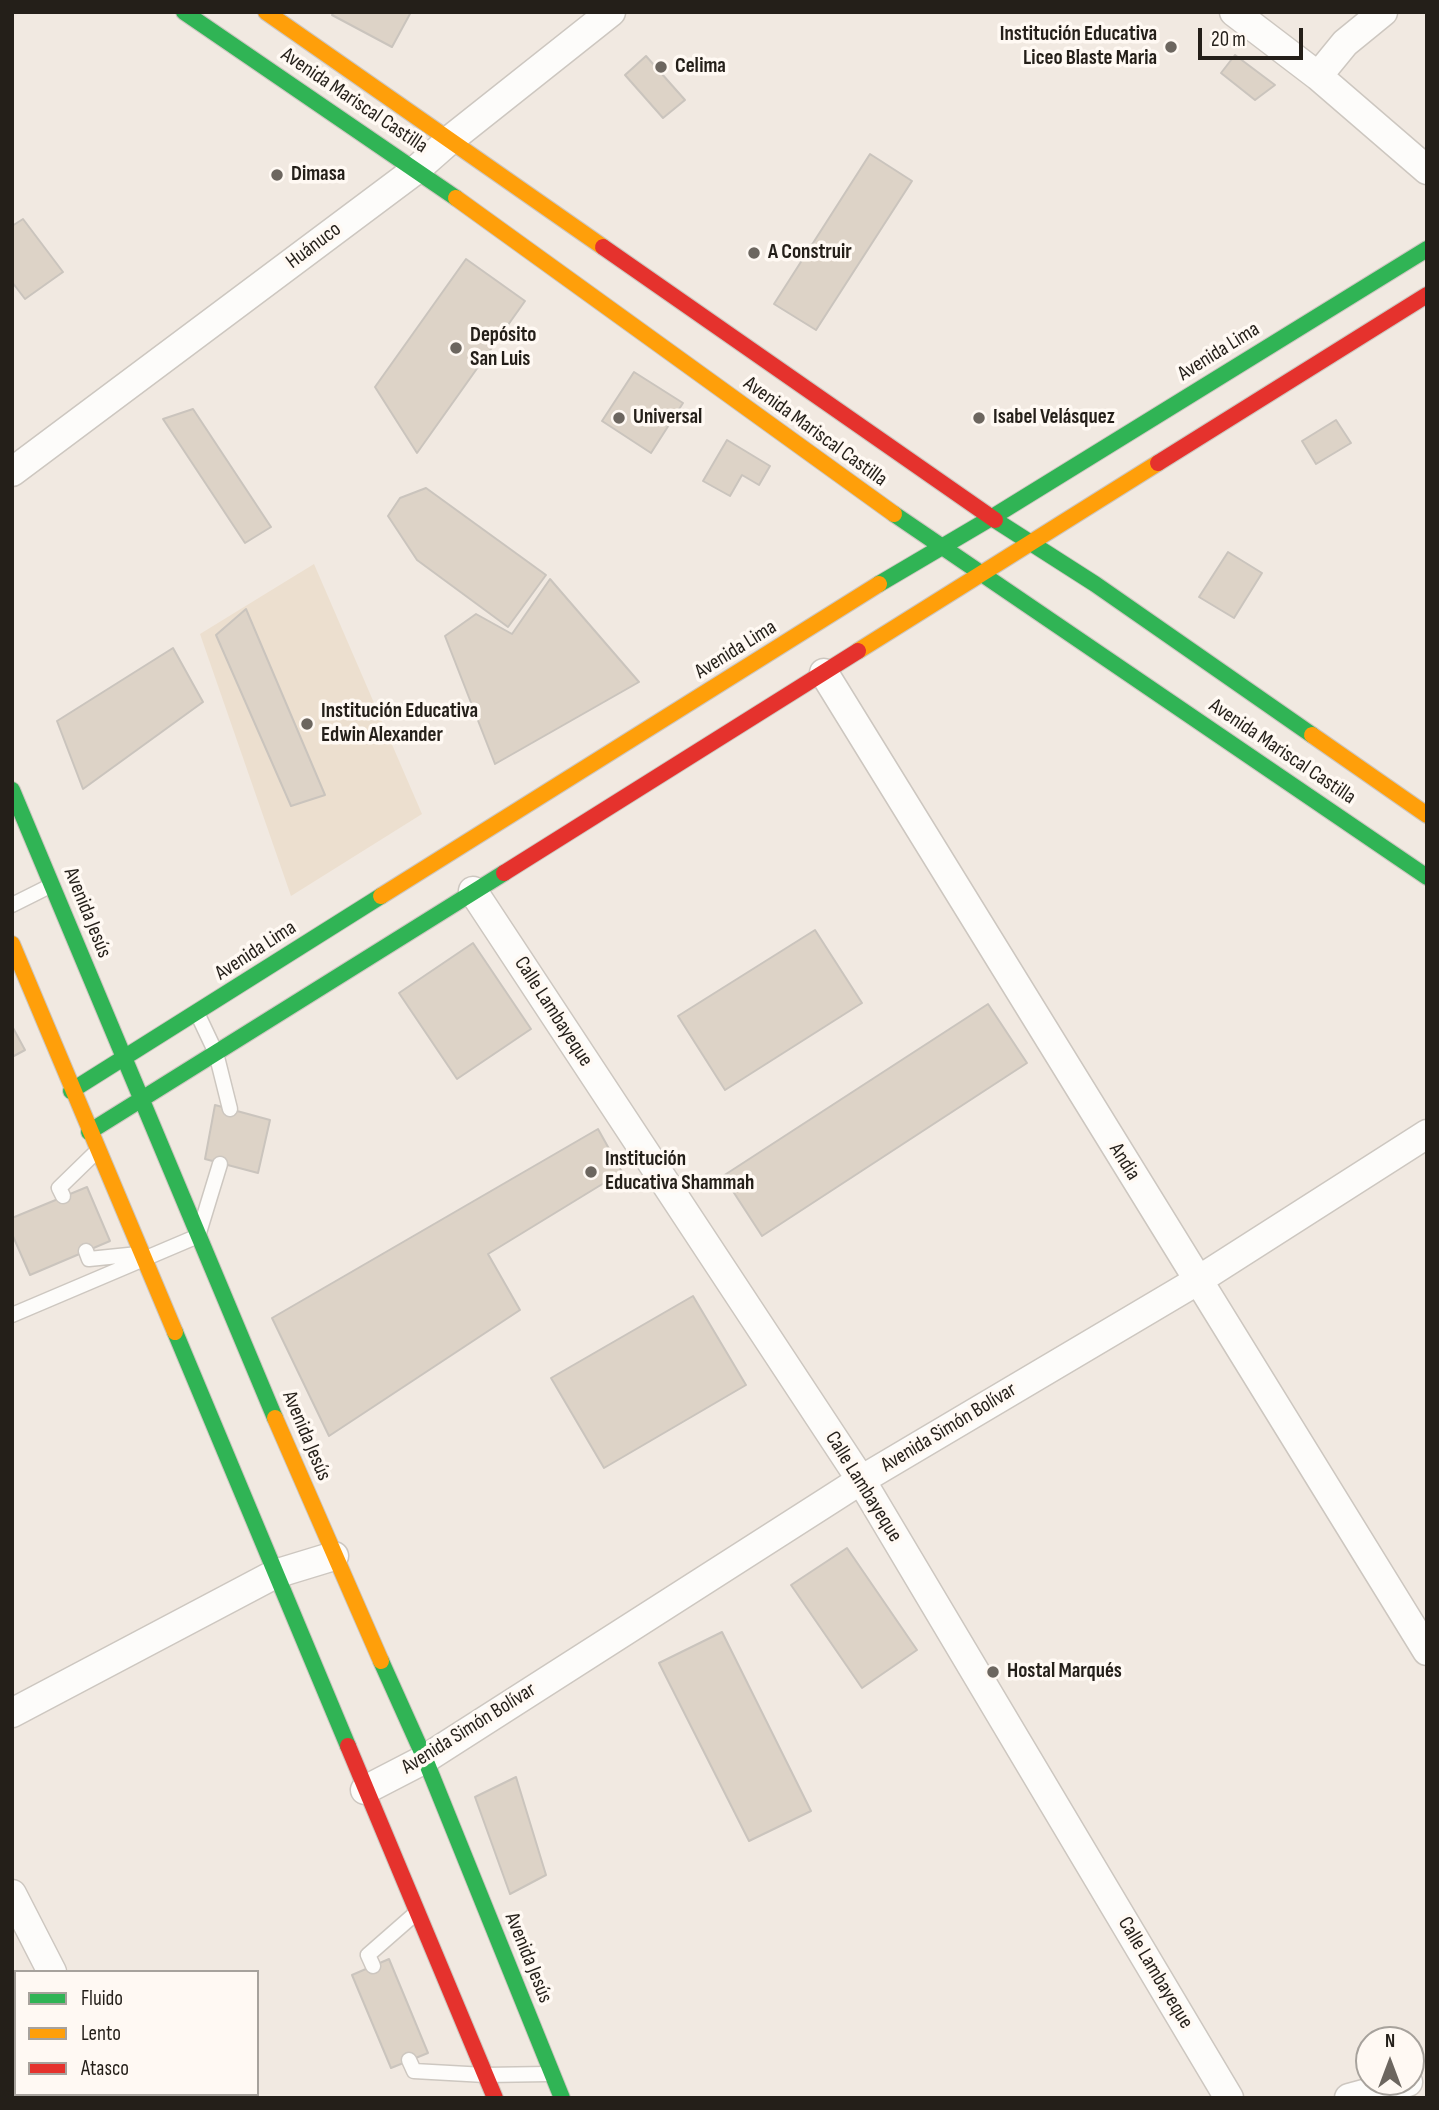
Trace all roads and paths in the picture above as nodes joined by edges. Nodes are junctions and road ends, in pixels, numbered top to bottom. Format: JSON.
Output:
{"nodes":[{"id":1,"x":184,"y":12,"type":"edge"},
{"id":2,"x":265,"y":12,"type":"edge"},
{"id":3,"x":611,"y":12,"type":"edge"},
{"id":4,"x":1234,"y":12,"type":"edge"},
{"id":5,"x":1383,"y":12,"type":"edge"},
{"id":6,"x":1318,"y":76,"type":"junction"},
{"id":7,"x":451,"y":139,"type":"junction"},
{"id":8,"x":417,"y":169,"type":"junction"},
{"id":9,"x":1427,"y":170,"type":"edge"},
{"id":10,"x":1427,"y":249,"type":"edge"},
{"id":11,"x":1427,"y":295,"type":"edge"},
{"id":12,"x":12,"y":472,"type":"edge"},
{"id":13,"x":991,"y":517,"type":"junction"},
{"id":14,"x":1032,"y":542,"type":"junction"},
{"id":15,"x":940,"y":545,"type":"junction"},
{"id":16,"x":981,"y":573,"type":"junction"},
{"id":17,"x":824,"y":673,"type":"junction"},
{"id":18,"x":12,"y":790,"type":"edge"},
{"id":19,"x":1427,"y":816,"type":"edge"},
{"id":20,"x":1427,"y":877,"type":"edge"},
{"id":21,"x":53,"y":884,"type":"junction"},
{"id":22,"x":474,"y":891,"type":"junction"},
{"id":23,"x":12,"y":905,"type":"edge"},
{"id":24,"x":12,"y":944,"type":"edge"},
{"id":25,"x":197,"y":1014,"type":"junction"},
{"id":26,"x":216,"y":1053,"type":"junction"},
{"id":27,"x":123,"y":1061,"type":"junction"},
{"id":28,"x":71,"y":1091,"type":"junction"},
{"id":29,"x":141,"y":1101,"type":"junction"},
{"id":30,"x":230,"y":1109,"type":"dead end"},
{"id":31,"x":89,"y":1132,"type":"junction"},
{"id":32,"x":1427,"y":1134,"type":"edge"},
{"id":33,"x":97,"y":1151,"type":"junction"},
{"id":34,"x":220,"y":1164,"type":"dead end"},
{"id":35,"x":63,"y":1196,"type":"dead end"},
{"id":36,"x":198,"y":1236,"type":"junction"},
{"id":37,"x":141,"y":1256,"type":"junction"},
{"id":38,"x":98,"y":1278,"type":"junction"},
{"id":39,"x":1197,"y":1281,"type":"junction"},
{"id":40,"x":12,"y":1315,"type":"edge"},
{"id":41,"x":861,"y":1480,"type":"junction"},
{"id":42,"x":334,"y":1556,"type":"junction"},
{"id":43,"x":275,"y":1574,"type":"junction"},
{"id":44,"x":1427,"y":1651,"type":"edge"},
{"id":45,"x":12,"y":1713,"type":"edge"},
{"id":46,"x":425,"y":1759,"type":"junction"},
{"id":47,"x":365,"y":1790,"type":"junction"},
{"id":48,"x":12,"y":1894,"type":"edge"},
{"id":49,"x":417,"y":1912,"type":"junction"},
{"id":50,"x":373,"y":1966,"type":"dead end"},
{"id":51,"x":51,"y":1970,"type":"edge"},
{"id":52,"x":410,"y":2060,"type":"dead end"},
{"id":53,"x":553,"y":2074,"type":"junction"},
{"id":54,"x":485,"y":2076,"type":"junction"},
{"id":55,"x":495,"y":2098,"type":"edge"},
{"id":56,"x":562,"y":2098,"type":"edge"},
{"id":57,"x":1228,"y":2098,"type":"edge"}],
"edges":[{"from":1,"to":8,"type":"main road","name":"Avenida Mariscal Castilla"},
{"from":2,"to":7,"type":"main road","name":"Avenida Mariscal Castilla"},
{"from":3,"to":7,"type":"street","name":"Huánuco"},
{"from":4,"to":6,"type":"street"},
{"from":5,"to":6,"type":"street"},
{"from":6,"to":9,"type":"street"},
{"from":7,"to":8,"type":"street","name":"Huánuco"},
{"from":7,"to":13,"type":"main road","name":"Avenida Mariscal Castilla"},
{"from":8,"to":12,"type":"street","name":"Huánuco"},
{"from":8,"to":15,"type":"main road","name":"Avenida Mariscal Castilla"},
{"from":10,"to":13,"type":"main road","name":"Avenida Lima"},
{"from":11,"to":14,"type":"main road"},
{"from":13,"to":14,"type":"main road","name":"Avenida Mariscal Castilla"},
{"from":13,"to":15,"type":"main road","name":"Avenida Lima"},
{"from":14,"to":16,"type":"main road"},
{"from":14,"to":19,"type":"main road","name":"Avenida Mariscal Castilla"},
{"from":15,"to":16,"type":"main road","name":"Avenida Mariscal Castilla"},
{"from":15,"to":25,"type":"main road","name":"Avenida Lima"},
{"from":16,"to":17,"type":"main road"},
{"from":16,"to":20,"type":"main road","name":"Avenida Mariscal Castilla"},
{"from":17,"to":22,"type":"main road"},
{"from":17,"to":39,"type":"street","name":"Andia"},
{"from":18,"to":21,"type":"main road","name":"Avenida Jesús"},
{"from":21,"to":23,"type":"lane"},
{"from":21,"to":27,"type":"main road","name":"Avenida Jesús"},
{"from":22,"to":26,"type":"main road"},
{"from":22,"to":41,"type":"street","name":"Calle Lambayeque"},
{"from":24,"to":28,"type":"main road"},
{"from":25,"to":26,"type":"lane"},
{"from":25,"to":27,"type":"main road","name":"Avenida Lima"},
{"from":26,"to":29,"type":"main road"},
{"from":26,"to":30,"type":"lane"},
{"from":27,"to":28,"type":"main road","name":"Avenida Lima"},
{"from":27,"to":29,"type":"main road","name":"Avenida Jesús"},
{"from":28,"to":31,"type":"main road"},
{"from":29,"to":31,"type":"main road"},
{"from":29,"to":36,"type":"main road","name":"Avenida Jesús"},
{"from":31,"to":33,"type":"main road"},
{"from":32,"to":39,"type":"street","name":"Avenida Simón Bolívar"},
{"from":33,"to":35,"type":"lane"},
{"from":33,"to":37,"type":"main road"},
{"from":34,"to":36,"type":"lane"},
{"from":36,"to":37,"type":"lane"},
{"from":36,"to":42,"type":"main road","name":"Avenida Jesús"},
{"from":37,"to":38,"type":"lane"},
{"from":37,"to":38,"type":"lane"},
{"from":37,"to":43,"type":"main road"},
{"from":38,"to":40,"type":"lane"},
{"from":39,"to":41,"type":"street","name":"Avenida Simón Bolívar"},
{"from":39,"to":44,"type":"street","name":"Andia"},
{"from":41,"to":46,"type":"street","name":"Avenida Simón Bolívar"},
{"from":41,"to":57,"type":"street","name":"Calle Lambayeque"},
{"from":42,"to":43,"type":"street"},
{"from":42,"to":46,"type":"main road","name":"Avenida Jesús"},
{"from":43,"to":45,"type":"street"},
{"from":43,"to":47,"type":"main road"},
{"from":46,"to":47,"type":"street","name":"Avenida Simón Bolívar"},
{"from":46,"to":53,"type":"main road","name":"Avenida Jesús"},
{"from":47,"to":49,"type":"main road"},
{"from":48,"to":51,"type":"street"},
{"from":49,"to":50,"type":"lane"},
{"from":49,"to":54,"type":"main road"},
{"from":52,"to":54,"type":"lane"},
{"from":53,"to":54,"type":"lane"},
{"from":53,"to":56,"type":"main road","name":"Avenida Jesús"},
{"from":54,"to":55,"type":"main road"}]}
